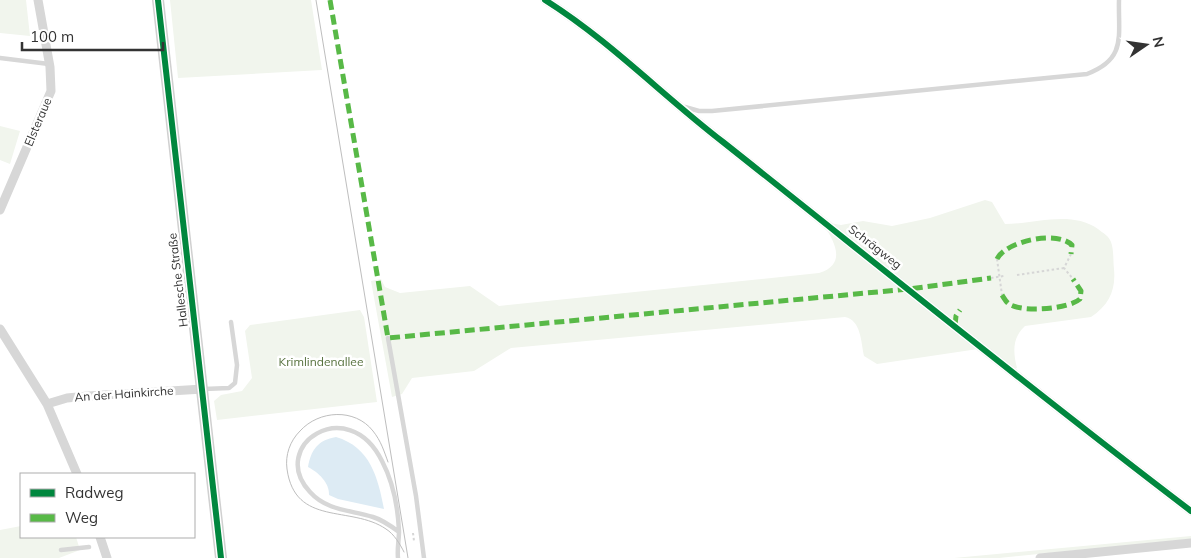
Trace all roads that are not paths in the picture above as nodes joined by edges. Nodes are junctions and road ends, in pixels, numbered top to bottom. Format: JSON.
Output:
{"nodes":[{"id":1,"x":38,"y":0,"type":"edge"},
{"id":2,"x":158,"y":0,"type":"edge"},
{"id":3,"x":545,"y":0,"type":"edge"},
{"id":4,"x":1119,"y":0,"type":"edge"},
{"id":5,"x":0,"y":58,"type":"edge"},
{"id":6,"x":49,"y":64,"type":"junction"},
{"id":7,"x":678,"y":106,"type":"junction"},
{"id":8,"x":0,"y":210,"type":"edge"},
{"id":9,"x":231,"y":322,"type":"dead end"},
{"id":10,"x":0,"y":328,"type":"edge"},
{"id":11,"x":388,"y":338,"type":"dead end"},
{"id":12,"x":203,"y":389,"type":"junction"},
{"id":13,"x":47,"y":404,"type":"junction"},
{"id":14,"x":77,"y":473,"type":"edge"},
{"id":15,"x":1191,"y":511,"type":"edge"},
{"id":16,"x":399,"y":532,"type":"junction"},
{"id":17,"x":100,"y":538,"type":"edge"},
{"id":18,"x":1191,"y":543,"type":"edge"},
{"id":19,"x":89,"y":547,"type":"dead end"},
{"id":20,"x":61,"y":550,"type":"dead end"},
{"id":21,"x":106,"y":558,"type":"edge"},
{"id":22,"x":221,"y":558,"type":"edge"},
{"id":23,"x":398,"y":558,"type":"edge"},
{"id":24,"x":424,"y":558,"type":"edge"},
{"id":25,"x":1040,"y":558,"type":"edge"}],
"edges":[{"from":1,"to":6,"type":"street","name":"Elsteraue"},
{"from":2,"to":12,"type":"street","name":"Hallesche Straße"},
{"from":3,"to":7,"type":"street","name":"Schrägweg"},
{"from":4,"to":7,"type":"lane"},
{"from":5,"to":6,"type":"lane"},
{"from":6,"to":8,"type":"street","name":"Elsteraue"},
{"from":7,"to":15,"type":"street","name":"Schrägweg"},
{"from":9,"to":12,"type":"lane"},
{"from":10,"to":13,"type":"street"},
{"from":11,"to":24,"type":"lane"},
{"from":12,"to":13,"type":"street","name":"An der Hainkirche"},
{"from":12,"to":22,"type":"street","name":"Hallesche Straße"},
{"from":13,"to":14,"type":"street"},
{"from":16,"to":16,"type":"lane"},
{"from":16,"to":23,"type":"lane"},
{"from":17,"to":21,"type":"street"},
{"from":18,"to":25,"type":"street"},
{"from":19,"to":20,"type":"lane"}]}
